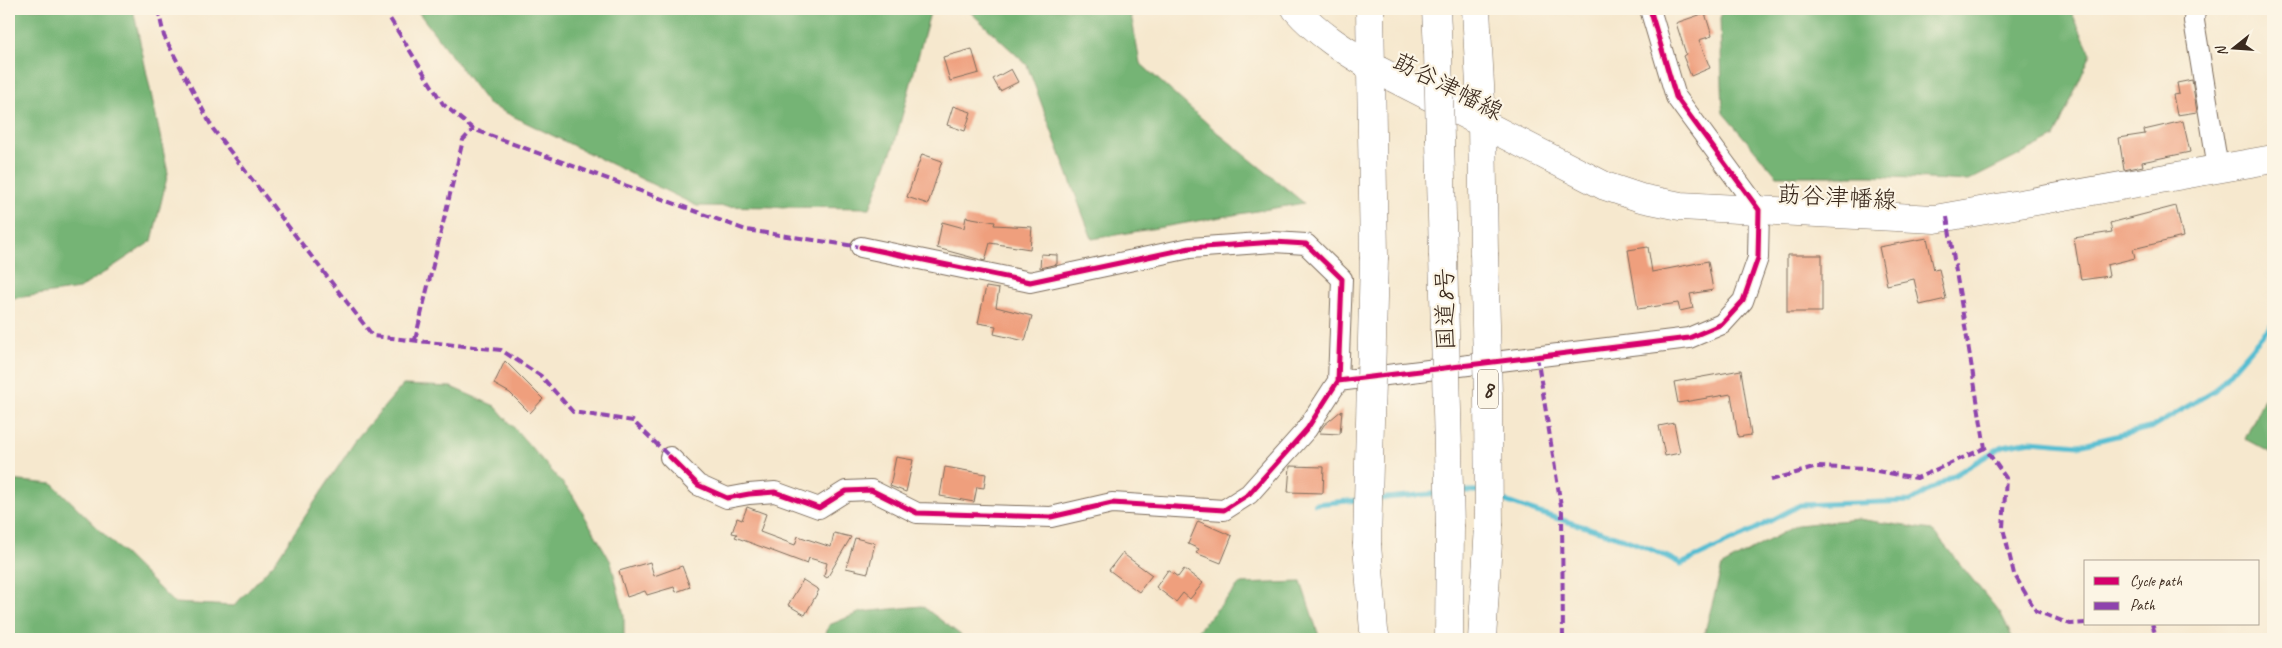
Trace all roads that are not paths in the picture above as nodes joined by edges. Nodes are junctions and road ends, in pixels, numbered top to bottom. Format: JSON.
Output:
{"nodes":[{"id":1,"x":1296,"y":9,"type":"edge"},
{"id":2,"x":1370,"y":9,"type":"edge"},
{"id":3,"x":1436,"y":9,"type":"edge"},
{"id":4,"x":1476,"y":9,"type":"edge"},
{"id":5,"x":1650,"y":9,"type":"edge"},
{"id":6,"x":2195,"y":9,"type":"edge"},
{"id":7,"x":1372,"y":67,"type":"junction"},
{"id":8,"x":1482,"y":123,"type":"junction"},
{"id":9,"x":2273,"y":158,"type":"edge"},
{"id":10,"x":2218,"y":168,"type":"junction"},
{"id":11,"x":1759,"y":210,"type":"junction"},
{"id":12,"x":861,"y":247,"type":"dead end"},
{"id":13,"x":1338,"y":381,"type":"junction"},
{"id":14,"x":670,"y":457,"type":"dead end"},
{"id":15,"x":1376,"y":639,"type":"edge"},
{"id":16,"x":1449,"y":639,"type":"edge"},
{"id":17,"x":1482,"y":639,"type":"edge"}],
"edges":[{"from":1,"to":7,"type":"main road","name":"莇谷津幡線"},
{"from":2,"to":7,"type":"main road"},
{"from":3,"to":16,"type":"main road","name":"国道8号","number":"8","bridge":true},
{"from":4,"to":8,"type":"main road","number":"8"},
{"from":5,"to":11,"type":"street"},
{"from":6,"to":10,"type":"street"},
{"from":7,"to":8,"type":"main road","name":"莇谷津幡線"},
{"from":7,"to":15,"type":"main road","bridge":true},
{"from":8,"to":11,"type":"main road","name":"莇谷津幡線"},
{"from":8,"to":17,"type":"main road","number":"8","bridge":true},
{"from":9,"to":10,"type":"main road","name":"莇谷津幡線"},
{"from":10,"to":11,"type":"main road","name":"莇谷津幡線"},
{"from":11,"to":13,"type":"street"},
{"from":12,"to":13,"type":"street"},
{"from":13,"to":14,"type":"street"}]}
